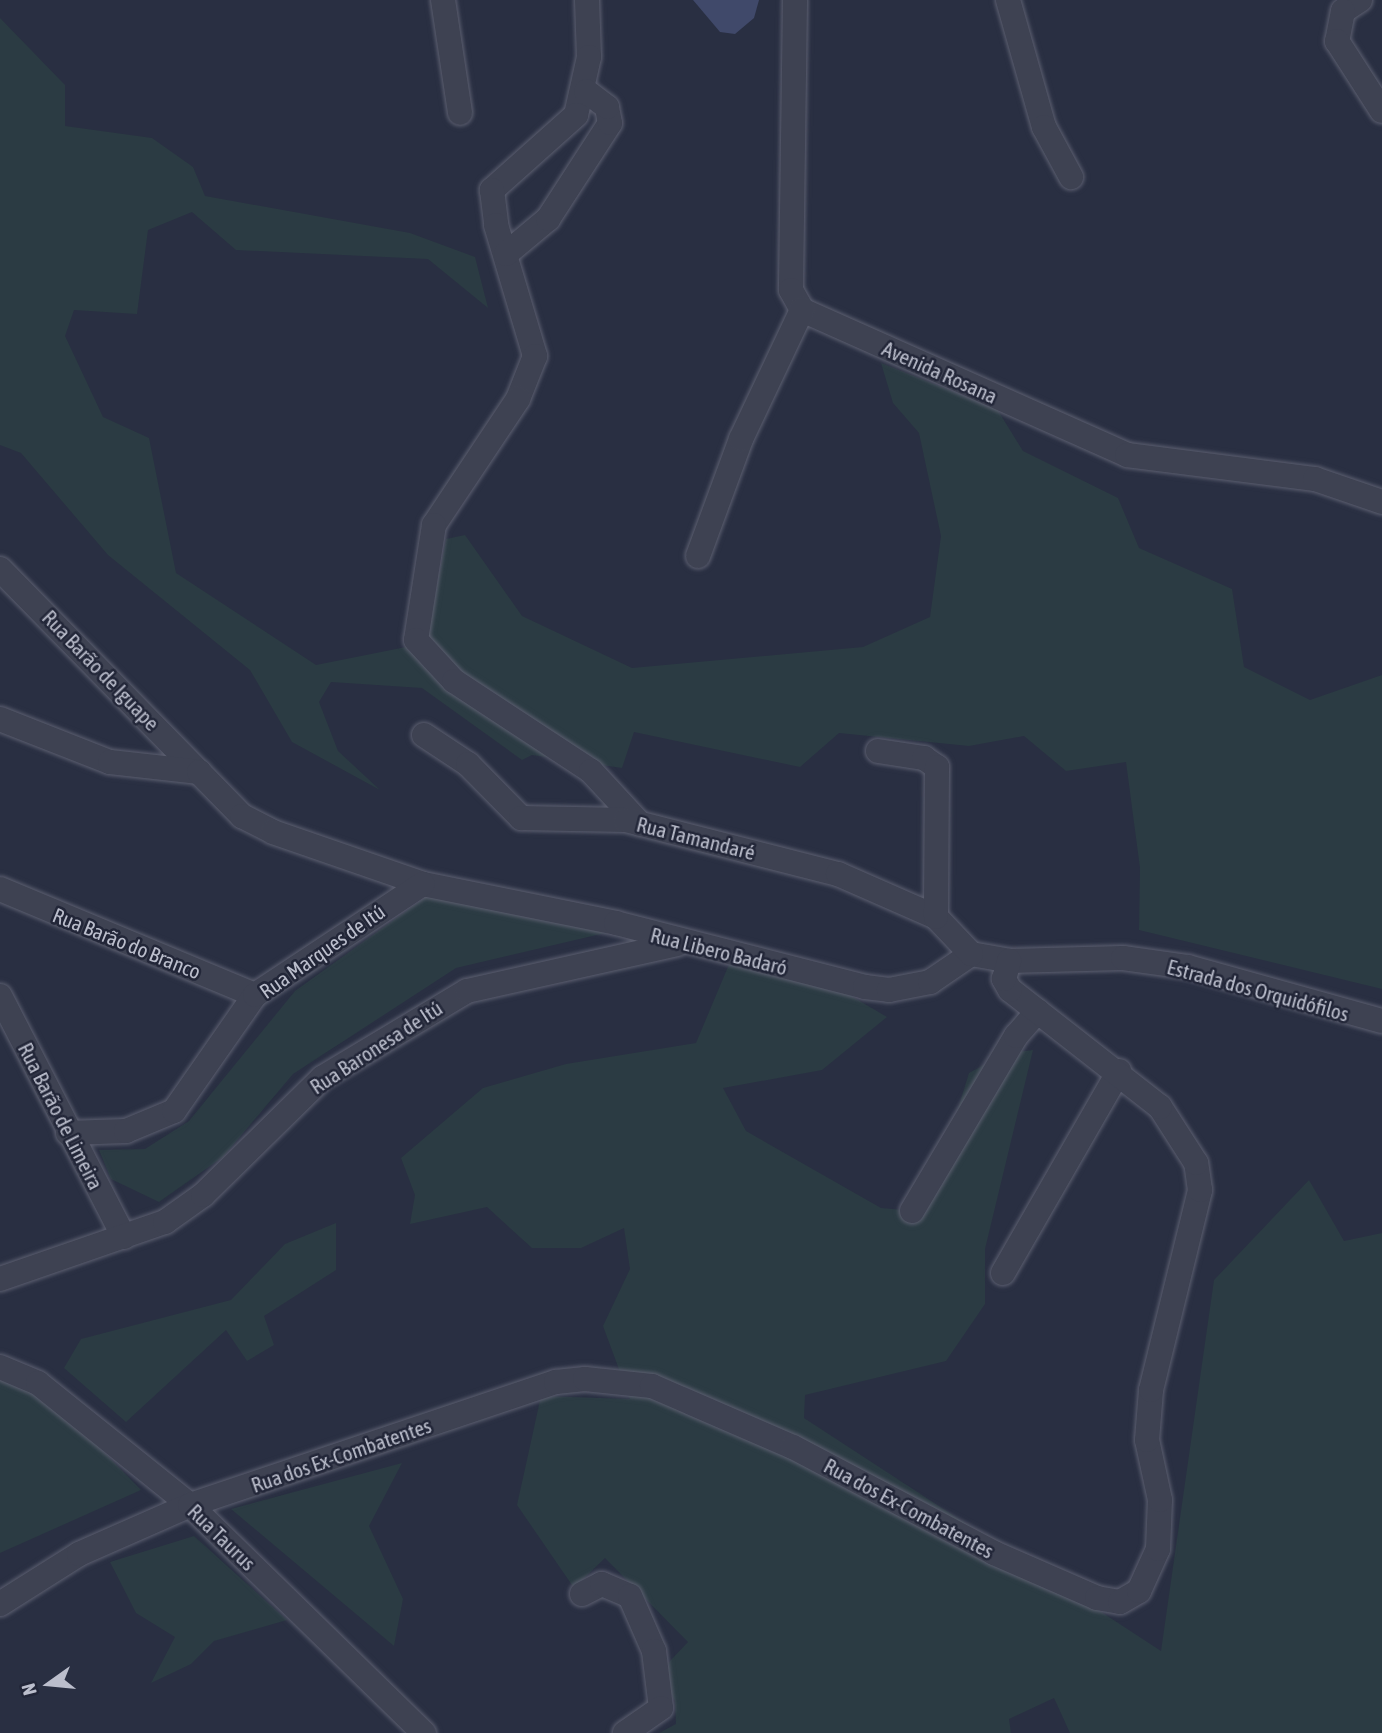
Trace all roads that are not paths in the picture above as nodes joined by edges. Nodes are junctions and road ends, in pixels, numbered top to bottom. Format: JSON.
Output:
{"nodes":[{"id":1,"x":443,"y":0,"type":"edge"},
{"id":2,"x":587,"y":0,"type":"edge"},
{"id":3,"x":795,"y":0,"type":"edge"},
{"id":4,"x":1008,"y":0,"type":"edge"},
{"id":5,"x":1360,"y":0,"type":"edge"},
{"id":6,"x":586,"y":91,"type":"junction"},
{"id":7,"x":1382,"y":111,"type":"edge"},
{"id":8,"x":460,"y":113,"type":"dead end"},
{"id":9,"x":1071,"y":177,"type":"dead end"},
{"id":10,"x":506,"y":254,"type":"junction"},
{"id":11,"x":802,"y":310,"type":"junction"},
{"id":12,"x":1382,"y":502,"type":"edge"},
{"id":13,"x":698,"y":556,"type":"dead end"},
{"id":14,"x":0,"y":569,"type":"edge"},
{"id":15,"x":0,"y":719,"type":"edge"},
{"id":16,"x":424,"y":735,"type":"dead end"},
{"id":17,"x":878,"y":751,"type":"dead end"},
{"id":18,"x":199,"y":772,"type":"junction"},
{"id":19,"x":640,"y":824,"type":"junction"},
{"id":20,"x":423,"y":884,"type":"junction"},
{"id":21,"x":0,"y":889,"type":"edge"},
{"id":22,"x":936,"y":917,"type":"junction"},
{"id":23,"x":679,"y":943,"type":"junction"},
{"id":24,"x":971,"y":954,"type":"junction"},
{"id":25,"x":1009,"y":961,"type":"junction"},
{"id":26,"x":255,"y":995,"type":"junction"},
{"id":27,"x":1,"y":1002,"type":"edge"},
{"id":28,"x":1038,"y":1011,"type":"junction"},
{"id":29,"x":1382,"y":1021,"type":"edge"},
{"id":30,"x":1119,"y":1070,"type":"junction"},
{"id":31,"x":68,"y":1133,"type":"junction"},
{"id":32,"x":912,"y":1211,"type":"dead end"},
{"id":33,"x":124,"y":1237,"type":"junction"},
{"id":34,"x":1003,"y":1273,"type":"dead end"},
{"id":35,"x":0,"y":1279,"type":"edge"},
{"id":36,"x":0,"y":1367,"type":"edge"},
{"id":37,"x":190,"y":1505,"type":"junction"},
{"id":38,"x":582,"y":1594,"type":"dead end"},
{"id":39,"x":0,"y":1604,"type":"edge"},
{"id":40,"x":424,"y":1733,"type":"edge"},
{"id":41,"x":625,"y":1733,"type":"edge"}],
"edges":[{"from":1,"to":8,"type":"street"},
{"from":2,"to":6,"type":"street"},
{"from":3,"to":11,"type":"street"},
{"from":4,"to":9,"type":"street"},
{"from":5,"to":7,"type":"street"},
{"from":6,"to":10,"type":"street"},
{"from":6,"to":10,"type":"street"},
{"from":10,"to":19,"type":"street"},
{"from":11,"to":12,"type":"street","name":"Avenida Rosana"},
{"from":11,"to":13,"type":"street"},
{"from":14,"to":18,"type":"street","name":"Rua Barão de Iguape"},
{"from":15,"to":18,"type":"street"},
{"from":16,"to":19,"type":"street","name":"Rua Tamandaré"},
{"from":17,"to":22,"type":"street"},
{"from":18,"to":20,"type":"street"},
{"from":19,"to":22,"type":"street","name":"Rua Tamandaré"},
{"from":20,"to":23,"type":"street","name":"Rua Libero Badaró"},
{"from":20,"to":26,"type":"street","name":"Rua Marques de Itú"},
{"from":21,"to":26,"type":"street","name":"Rua Barão do Branco"},
{"from":22,"to":24,"type":"street","name":"Rua Tamandaré"},
{"from":23,"to":24,"type":"street","name":"Rua Libero Badaró"},
{"from":23,"to":33,"type":"street","name":"Rua Baronesa de Itú"},
{"from":24,"to":25,"type":"street"},
{"from":25,"to":28,"type":"street","name":"Rua dos Ex-Combatentes"},
{"from":25,"to":29,"type":"street","name":"Estrada dos Orquidófilos"},
{"from":26,"to":31,"type":"street","name":"Rua Marques de Itú"},
{"from":27,"to":31,"type":"street","name":"Rua Barão de Limeira"},
{"from":28,"to":30,"type":"street","name":"Rua dos Ex-Combatentes"},
{"from":28,"to":32,"type":"street"},
{"from":30,"to":34,"type":"street"},
{"from":30,"to":37,"type":"street","name":"Rua dos Ex-Combatentes"},
{"from":31,"to":33,"type":"street","name":"Rua Barão de Limeira"},
{"from":33,"to":35,"type":"street","name":"Rua Baronesa de Itú"},
{"from":36,"to":37,"type":"street","name":"Rua Taurus"},
{"from":37,"to":39,"type":"street","name":"Rua dos Ex-Combatentes"},
{"from":37,"to":40,"type":"street","name":"Rua Taurus"},
{"from":38,"to":41,"type":"street"}]}
